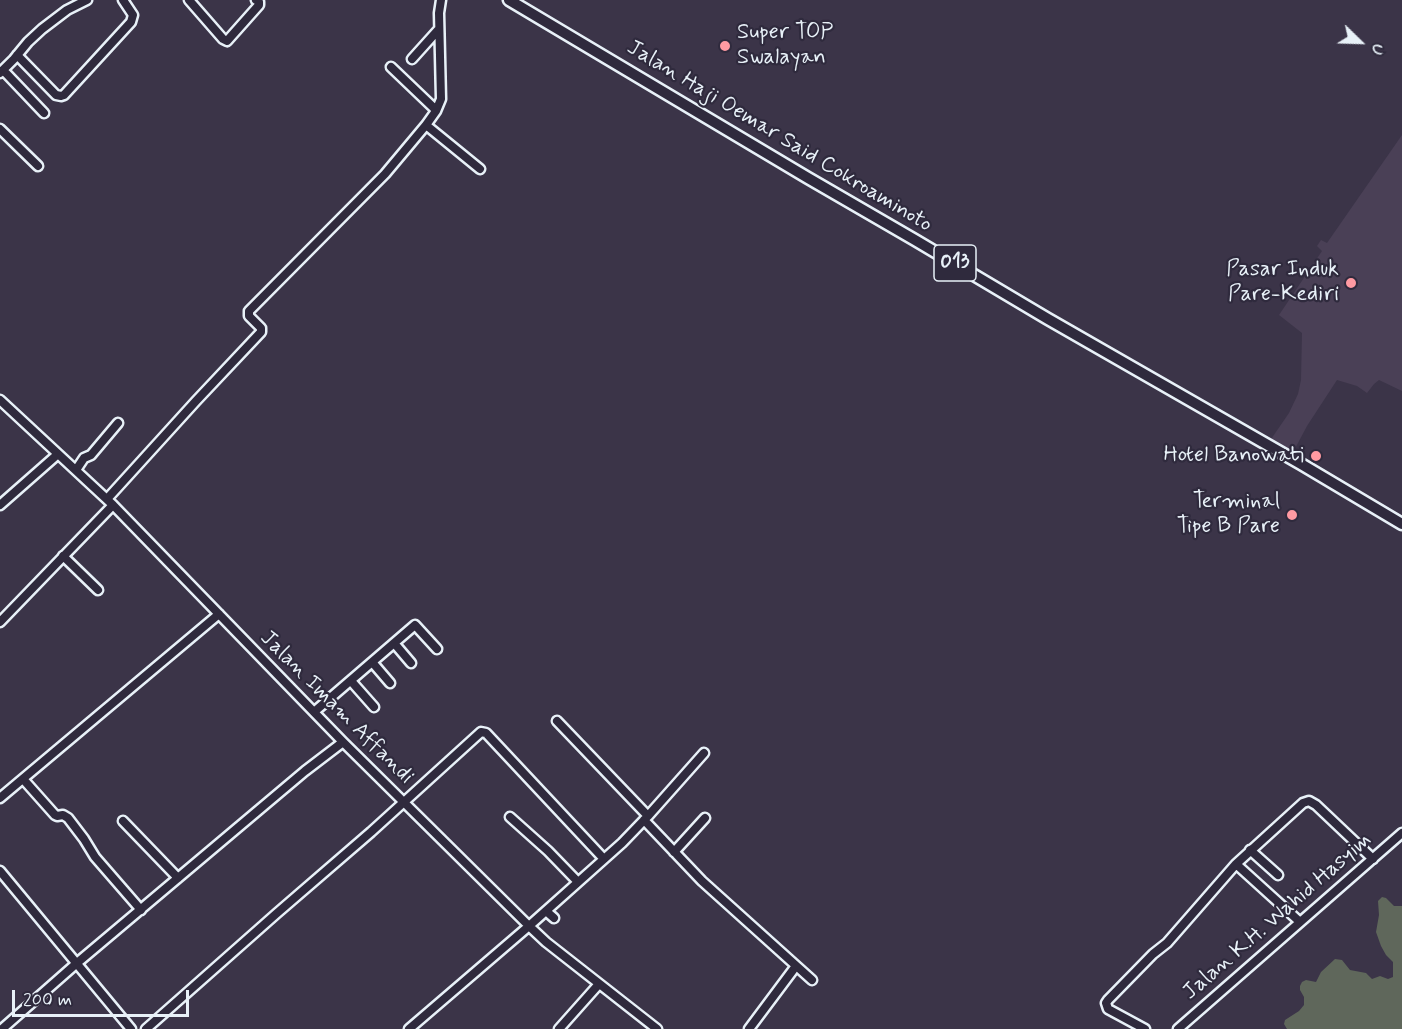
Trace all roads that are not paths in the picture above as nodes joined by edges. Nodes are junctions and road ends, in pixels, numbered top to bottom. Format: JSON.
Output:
{"nodes":[{"id":1,"x":87,"y":0,"type":"edge"},
{"id":2,"x":123,"y":0,"type":"edge"},
{"id":3,"x":189,"y":0,"type":"edge"},
{"id":4,"x":256,"y":0,"type":"edge"},
{"id":5,"x":441,"y":0,"type":"edge"},
{"id":6,"x":509,"y":0,"type":"edge"},
{"id":7,"x":439,"y":29,"type":"junction"},
{"id":8,"x":17,"y":56,"type":"junction"},
{"id":9,"x":412,"y":59,"type":"dead end"},
{"id":10,"x":391,"y":67,"type":"dead end"},
{"id":11,"x":1,"y":72,"type":"edge"},
{"id":12,"x":436,"y":110,"type":"junction"},
{"id":13,"x":44,"y":113,"type":"dead end"},
{"id":14,"x":426,"y":125,"type":"junction"},
{"id":15,"x":0,"y":129,"type":"edge"},
{"id":16,"x":38,"y":166,"type":"dead end"},
{"id":17,"x":480,"y":169,"type":"dead end"},
{"id":18,"x":0,"y":400,"type":"edge"},
{"id":19,"x":118,"y":423,"type":"dead end"},
{"id":20,"x":58,"y":454,"type":"junction"},
{"id":21,"x":76,"y":470,"type":"junction"},
{"id":22,"x":110,"y":502,"type":"junction"},
{"id":23,"x":0,"y":505,"type":"edge"},
{"id":24,"x":1402,"y":524,"type":"edge"},
{"id":25,"x":63,"y":556,"type":"junction"},
{"id":26,"x":99,"y":590,"type":"dead end"},
{"id":27,"x":219,"y":614,"type":"junction"},
{"id":28,"x":0,"y":622,"type":"edge"},
{"id":29,"x":394,"y":643,"type":"junction"},
{"id":30,"x":437,"y":650,"type":"dead end"},
{"id":31,"x":372,"y":662,"type":"junction"},
{"id":32,"x":411,"y":663,"type":"dead end"},
{"id":33,"x":351,"y":681,"type":"junction"},
{"id":34,"x":390,"y":682,"type":"dead end"},
{"id":35,"x":374,"y":707,"type":"dead end"},
{"id":36,"x":314,"y":712,"type":"junction"},
{"id":37,"x":557,"y":721,"type":"dead end"},
{"id":38,"x":342,"y":742,"type":"junction"},
{"id":39,"x":704,"y":753,"type":"dead end"},
{"id":40,"x":23,"y":779,"type":"junction"},
{"id":41,"x":0,"y":798,"type":"edge"},
{"id":42,"x":404,"y":802,"type":"junction"},
{"id":43,"x":510,"y":817,"type":"dead end"},
{"id":44,"x":646,"y":818,"type":"junction"},
{"id":45,"x":705,"y":818,"type":"dead end"},
{"id":46,"x":123,"y":821,"type":"dead end"},
{"id":47,"x":1402,"y":833,"type":"edge"},
{"id":48,"x":1250,"y":850,"type":"junction"},
{"id":49,"x":674,"y":852,"type":"junction"},
{"id":50,"x":604,"y":858,"type":"junction"},
{"id":51,"x":1372,"y":859,"type":"junction"},
{"id":52,"x":1236,"y":864,"type":"junction"},
{"id":53,"x":0,"y":872,"type":"edge"},
{"id":54,"x":1278,"y":875,"type":"dead end"},
{"id":55,"x":178,"y":879,"type":"junction"},
{"id":56,"x":578,"y":882,"type":"junction"},
{"id":57,"x":141,"y":910,"type":"junction"},
{"id":58,"x":546,"y":911,"type":"junction"},
{"id":59,"x":554,"y":918,"type":"dead end"},
{"id":60,"x":1300,"y":922,"type":"junction"},
{"id":61,"x":529,"y":926,"type":"junction"},
{"id":62,"x":76,"y":963,"type":"junction"},
{"id":63,"x":796,"y":966,"type":"junction"},
{"id":64,"x":812,"y":980,"type":"dead end"},
{"id":65,"x":599,"y":984,"type":"junction"},
{"id":66,"x":6,"y":1028,"type":"edge"},
{"id":67,"x":131,"y":1029,"type":"edge"},
{"id":68,"x":147,"y":1029,"type":"edge"},
{"id":69,"x":409,"y":1029,"type":"edge"},
{"id":70,"x":559,"y":1029,"type":"edge"},
{"id":71,"x":657,"y":1029,"type":"edge"},
{"id":72,"x":749,"y":1029,"type":"edge"},
{"id":73,"x":1145,"y":1029,"type":"edge"},
{"id":74,"x":1178,"y":1029,"type":"edge"}],
"edges":[{"from":1,"to":8,"type":"street"},
{"from":2,"to":8,"type":"street"},
{"from":3,"to":4,"type":"street"},
{"from":5,"to":7,"type":"street"},
{"from":6,"to":24,"type":"main road","name":"Jalan Haji Oemar Said Cokroaminoto","number":"013"},
{"from":7,"to":9,"type":"street"},
{"from":7,"to":12,"type":"street"},
{"from":8,"to":11,"type":"street"},
{"from":10,"to":12,"type":"street"},
{"from":11,"to":13,"type":"street"},
{"from":12,"to":14,"type":"street"},
{"from":14,"to":17,"type":"street"},
{"from":14,"to":22,"type":"street"},
{"from":15,"to":16,"type":"street"},
{"from":18,"to":20,"type":"street","name":"Jalan Imam Affandi"},
{"from":19,"to":21,"type":"street"},
{"from":20,"to":21,"type":"street","name":"Jalan Imam Affandi"},
{"from":20,"to":23,"type":"street"},
{"from":21,"to":22,"type":"street","name":"Jalan Imam Affandi"},
{"from":22,"to":25,"type":"street"},
{"from":22,"to":27,"type":"street","name":"Jalan Imam Affandi"},
{"from":25,"to":26,"type":"street"},
{"from":25,"to":28,"type":"street"},
{"from":27,"to":36,"type":"street","name":"Jalan Imam Affandi"},
{"from":27,"to":40,"type":"street"},
{"from":29,"to":30,"type":"street"},
{"from":29,"to":31,"type":"street"},
{"from":29,"to":32,"type":"street"},
{"from":31,"to":33,"type":"street"},
{"from":31,"to":34,"type":"street"},
{"from":33,"to":35,"type":"street"},
{"from":33,"to":36,"type":"street"},
{"from":36,"to":38,"type":"street","name":"Jalan Imam Affandi"},
{"from":37,"to":44,"type":"street"},
{"from":38,"to":42,"type":"street","name":"Jalan Imam Affandi"},
{"from":38,"to":55,"type":"street"},
{"from":39,"to":44,"type":"street"},
{"from":40,"to":41,"type":"street"},
{"from":40,"to":57,"type":"street"},
{"from":42,"to":50,"type":"street"},
{"from":42,"to":61,"type":"street","name":"Jalan Imam Affandi"},
{"from":42,"to":68,"type":"street"},
{"from":43,"to":56,"type":"street"},
{"from":44,"to":49,"type":"street"},
{"from":44,"to":50,"type":"street"},
{"from":45,"to":49,"type":"street"},
{"from":46,"to":55,"type":"street"},
{"from":47,"to":51,"type":"street","name":"Jalan K.H. Wahid Hasyim"},
{"from":48,"to":51,"type":"street"},
{"from":48,"to":52,"type":"street"},
{"from":48,"to":54,"type":"street"},
{"from":49,"to":63,"type":"street"},
{"from":50,"to":56,"type":"street"},
{"from":51,"to":60,"type":"street","name":"Jalan K.H. Wahid Hasyim"},
{"from":52,"to":60,"type":"street"},
{"from":52,"to":73,"type":"street"},
{"from":53,"to":62,"type":"street"},
{"from":55,"to":57,"type":"street"},
{"from":56,"to":58,"type":"street"},
{"from":57,"to":62,"type":"street"},
{"from":58,"to":59,"type":"street"},
{"from":58,"to":61,"type":"street"},
{"from":60,"to":74,"type":"street","name":"Jalan K.H. Wahid Hasyim"},
{"from":61,"to":65,"type":"street","name":"Jalan Imam Affandi"},
{"from":61,"to":69,"type":"street"},
{"from":62,"to":66,"type":"street"},
{"from":62,"to":67,"type":"street"},
{"from":63,"to":64,"type":"street"},
{"from":63,"to":72,"type":"street"},
{"from":65,"to":70,"type":"street"},
{"from":65,"to":71,"type":"street","name":"Jalan Imam Affandi"}]}
